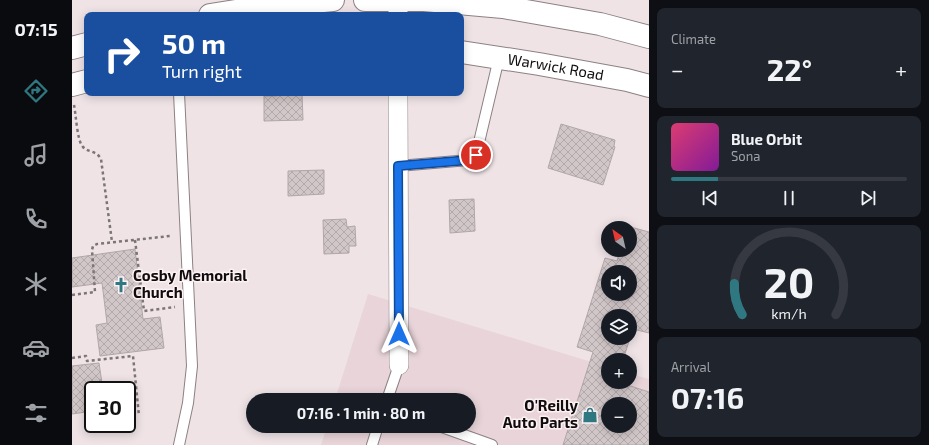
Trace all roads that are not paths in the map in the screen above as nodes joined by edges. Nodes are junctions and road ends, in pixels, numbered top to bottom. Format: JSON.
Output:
{"nodes":[{"id":1,"x":333,"y":0,"type":"edge"},
{"id":2,"x":364,"y":0,"type":"edge"},
{"id":3,"x":398,"y":0,"type":"edge"},
{"id":4,"x":529,"y":6,"type":"edge"},
{"id":5,"x":236,"y":9,"type":"edge"},
{"id":6,"x":223,"y":12,"type":"edge"},
{"id":7,"x":398,"y":12,"type":"edge"},
{"id":8,"x":649,"y":37,"type":"edge"},
{"id":9,"x":84,"y":45,"type":"edge"},
{"id":10,"x":72,"y":48,"type":"edge"},
{"id":11,"x":464,"y":52,"type":"edge"},
{"id":12,"x":499,"y":58,"type":"junction"},
{"id":13,"x":84,"y":84,"type":"edge"},
{"id":14,"x":649,"y":86,"type":"edge"},
{"id":15,"x":73,"y":93,"type":"edge"},
{"id":16,"x":179,"y":96,"type":"edge"},
{"id":17,"x":398,"y":96,"type":"edge"},
{"id":18,"x":398,"y":166,"type":"junction"},
{"id":19,"x":399,"y":365,"type":"joint"},
{"id":20,"x":389,"y":393,"type":"edge"},
{"id":21,"x":376,"y":433,"type":"edge"},
{"id":22,"x":459,"y":433,"type":"edge"},
{"id":23,"x":179,"y":445,"type":"edge"},
{"id":24,"x":372,"y":445,"type":"edge"},
{"id":25,"x":492,"y":445,"type":"edge"}],
"edges":[{"from":1,"to":5,"type":"main road"},
{"from":2,"to":3,"type":"main road"},
{"from":3,"to":4,"type":"main road"},
{"from":3,"to":7,"type":"street"},
{"from":4,"to":8,"type":"main road"},
{"from":5,"to":6,"type":"main road"},
{"from":9,"to":10,"type":"main road"},
{"from":11,"to":12,"type":"main road","name":"Warwick Road"},
{"from":12,"to":14,"type":"main road","name":"Warwick Road"},
{"from":12,"to":18,"type":"lane"},
{"from":13,"to":15,"type":"main road"},
{"from":16,"to":23,"type":"lane"},
{"from":17,"to":18,"type":"street"},
{"from":18,"to":19,"type":"street"},
{"from":19,"to":20,"type":"lane"},
{"from":21,"to":24,"type":"lane"},
{"from":22,"to":25,"type":"lane"}]}
